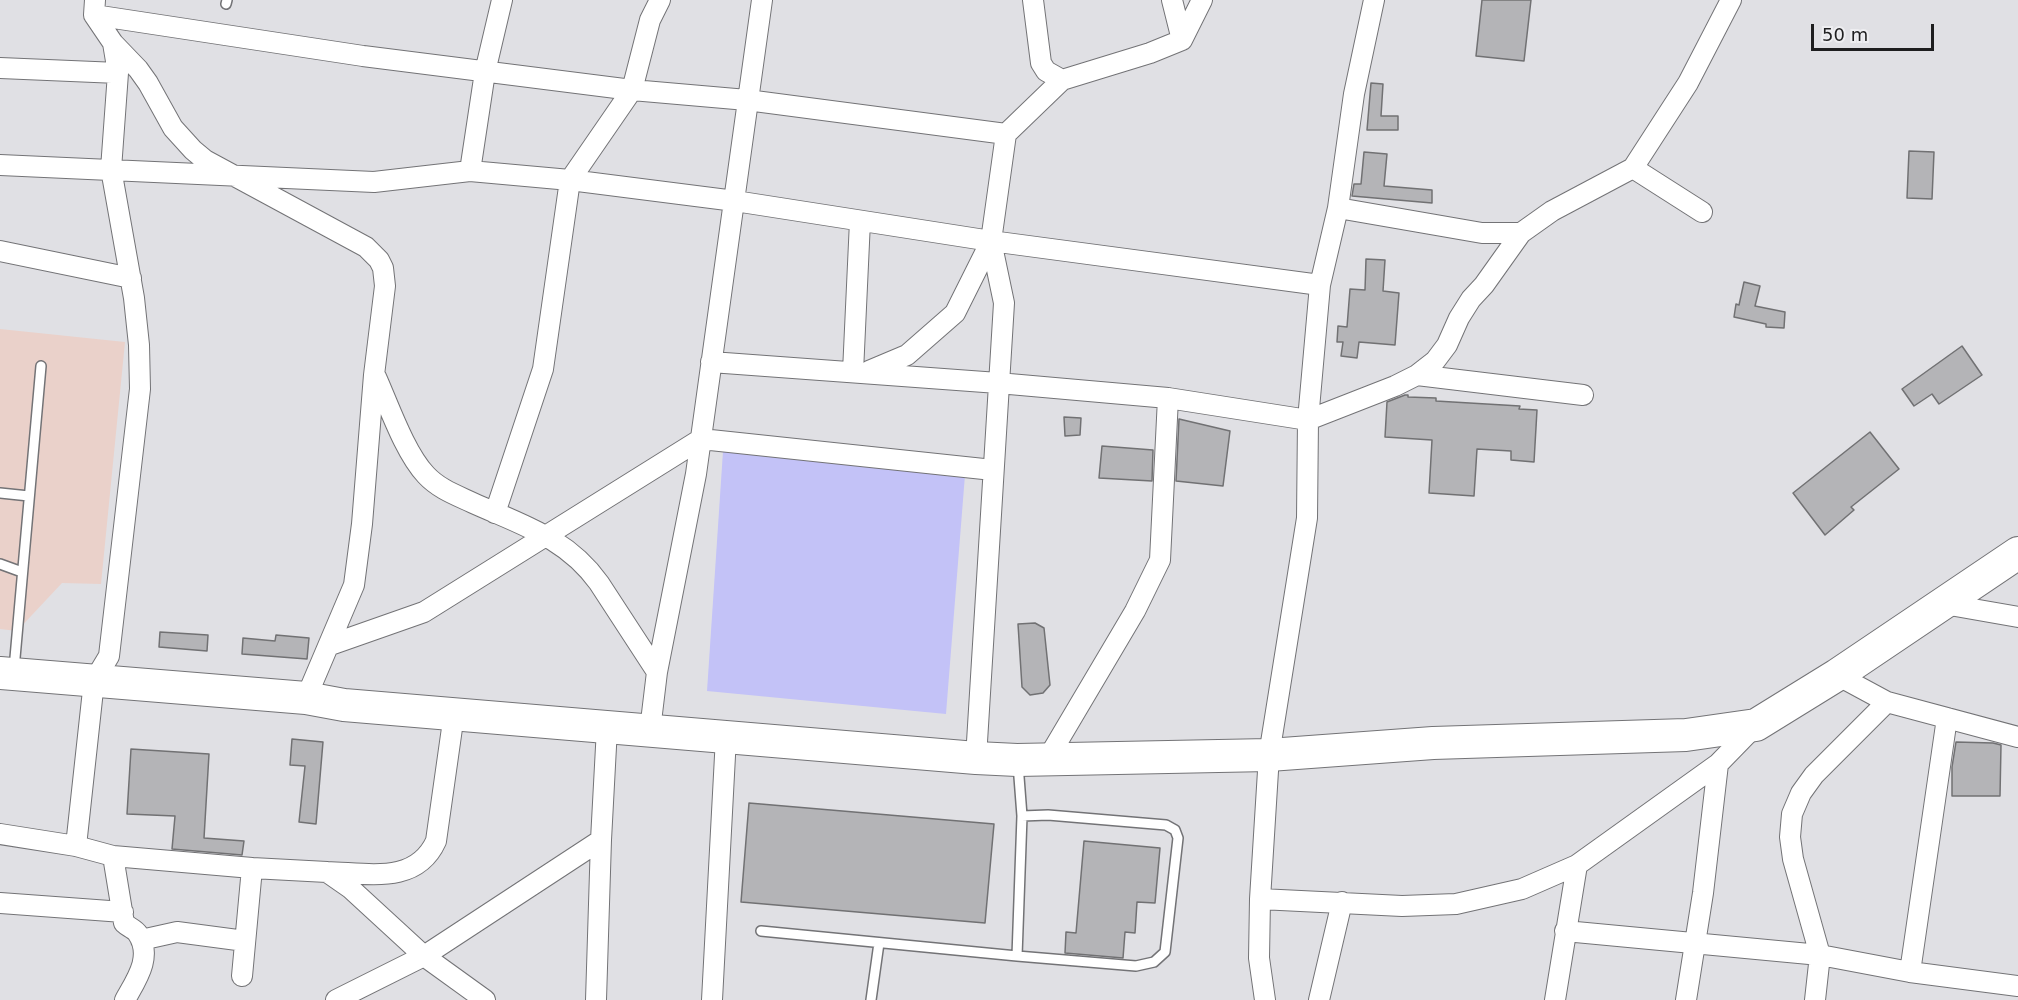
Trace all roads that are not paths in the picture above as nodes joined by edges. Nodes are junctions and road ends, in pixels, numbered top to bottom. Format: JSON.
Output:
{"nodes":[{"id":1,"x":502,"y":0,"type":"edge"},
{"id":2,"x":660,"y":0,"type":"edge"},
{"id":3,"x":762,"y":0,"type":"edge"},
{"id":4,"x":1033,"y":0,"type":"edge"},
{"id":5,"x":1172,"y":0,"type":"edge"},
{"id":6,"x":1202,"y":0,"type":"edge"},
{"id":7,"x":1374,"y":0,"type":"edge"},
{"id":8,"x":1731,"y":0,"type":"edge"},
{"id":9,"x":94,"y":7,"type":"edge"},
{"id":10,"x":1182,"y":40,"type":"junction"},
{"id":11,"x":113,"y":43,"type":"junction"},
{"id":12,"x":0,"y":68,"type":"edge"},
{"id":13,"x":485,"y":72,"type":"junction"},
{"id":14,"x":118,"y":73,"type":"junction"},
{"id":15,"x":1062,"y":80,"type":"junction"},
{"id":16,"x":632,"y":90,"type":"junction"},
{"id":17,"x":747,"y":100,"type":"junction"},
{"id":18,"x":1006,"y":134,"type":"junction"},
{"id":19,"x":0,"y":165,"type":"edge"},
{"id":20,"x":1633,"y":168,"type":"junction"},
{"id":21,"x":111,"y":169,"type":"junction"},
{"id":22,"x":470,"y":171,"type":"junction"},
{"id":23,"x":232,"y":175,"type":"junction"},
{"id":24,"x":570,"y":180,"type":"junction"},
{"id":25,"x":735,"y":201,"type":"junction"},
{"id":26,"x":1338,"y":208,"type":"junction"},
{"id":27,"x":1702,"y":212,"type":"dead end"},
{"id":28,"x":860,"y":221,"type":"junction"},
{"id":29,"x":1521,"y":233,"type":"junction"},
{"id":30,"x":991,"y":241,"type":"junction"},
{"id":31,"x":0,"y":251,"type":"edge"},
{"id":32,"x":131,"y":278,"type":"junction"},
{"id":33,"x":1320,"y":285,"type":"junction"},
{"id":34,"x":711,"y":362,"type":"junction"},
{"id":35,"x":41,"y":366,"type":"dead end"},
{"id":36,"x":858,"y":373,"type":"junction"},
{"id":37,"x":375,"y":375,"type":"junction"},
{"id":38,"x":1417,"y":375,"type":"junction"},
{"id":39,"x":998,"y":383,"type":"junction"},
{"id":40,"x":1583,"y":395,"type":"dead end"},
{"id":41,"x":1168,"y":398,"type":"junction"},
{"id":42,"x":1308,"y":420,"type":"junction"},
{"id":43,"x":701,"y":439,"type":"junction"},
{"id":44,"x":993,"y":470,"type":"junction"},
{"id":45,"x":0,"y":493,"type":"edge"},
{"id":46,"x":29,"y":496,"type":"junction"},
{"id":47,"x":495,"y":513,"type":"junction"},
{"id":48,"x":546,"y":536,"type":"junction"},
{"id":49,"x":2018,"y":553,"type":"edge"},
{"id":50,"x":0,"y":564,"type":"edge"},
{"id":51,"x":22,"y":572,"type":"junction"},
{"id":52,"x":1944,"y":604,"type":"junction"},
{"id":53,"x":2018,"y":617,"type":"edge"},
{"id":54,"x":330,"y":645,"type":"junction"},
{"id":55,"x":657,"y":672,"type":"junction"},
{"id":56,"x":7,"y":674,"type":"edge"},
{"id":57,"x":1838,"y":675,"type":"junction"},
{"id":58,"x":94,"y":681,"type":"junction"},
{"id":59,"x":306,"y":698,"type":"junction"},
{"id":60,"x":1887,"y":702,"type":"junction"},
{"id":61,"x":454,"y":714,"type":"junction"},
{"id":62,"x":1947,"y":718,"type":"junction"},
{"id":63,"x":1756,"y":725,"type":"junction"},
{"id":64,"x":607,"y":728,"type":"junction"},
{"id":65,"x":650,"y":730,"type":"junction"},
{"id":66,"x":726,"y":737,"type":"junction"},
{"id":67,"x":2018,"y":737,"type":"edge"},
{"id":68,"x":1269,"y":754,"type":"junction"},
{"id":69,"x":976,"y":758,"type":"junction"},
{"id":70,"x":1033,"y":759,"type":"junction"},
{"id":71,"x":1718,"y":764,"type":"junction"},
{"id":72,"x":1022,"y":816,"type":"junction"},
{"id":73,"x":0,"y":834,"type":"edge"},
{"id":74,"x":601,"y":840,"type":"junction"},
{"id":75,"x":76,"y":846,"type":"junction"},
{"id":76,"x":114,"y":856,"type":"junction"},
{"id":77,"x":1577,"y":865,"type":"junction"},
{"id":78,"x":252,"y":868,"type":"junction"},
{"id":79,"x":327,"y":872,"type":"junction"},
{"id":80,"x":1260,"y":899,"type":"junction"},
{"id":81,"x":1342,"y":902,"type":"junction"},
{"id":82,"x":0,"y":903,"type":"edge"},
{"id":83,"x":123,"y":912,"type":"junction"},
{"id":84,"x":760,"y":931,"type":"dead end"},
{"id":85,"x":1565,"y":931,"type":"junction"},
{"id":86,"x":141,"y":940,"type":"junction"},
{"id":87,"x":245,"y":941,"type":"junction"},
{"id":88,"x":1695,"y":942,"type":"junction"},
{"id":89,"x":879,"y":943,"type":"junction"},
{"id":90,"x":1820,"y":955,"type":"junction"},
{"id":91,"x":424,"y":956,"type":"junction"},
{"id":92,"x":1017,"y":956,"type":"junction"},
{"id":93,"x":1910,"y":972,"type":"junction"},
{"id":94,"x":242,"y":976,"type":"dead end"},
{"id":95,"x":2018,"y":986,"type":"edge"},
{"id":96,"x":125,"y":1000,"type":"edge"},
{"id":97,"x":336,"y":1000,"type":"edge"},
{"id":98,"x":485,"y":1000,"type":"edge"},
{"id":99,"x":596,"y":1000,"type":"edge"},
{"id":100,"x":712,"y":1000,"type":"edge"},
{"id":101,"x":871,"y":1000,"type":"edge"},
{"id":102,"x":1264,"y":1000,"type":"edge"},
{"id":103,"x":1319,"y":1000,"type":"edge"},
{"id":104,"x":1555,"y":1000,"type":"edge"},
{"id":105,"x":1686,"y":1000,"type":"edge"},
{"id":106,"x":1815,"y":1000,"type":"edge"}],
"edges":[{"from":1,"to":13,"type":"street"},
{"from":2,"to":16,"type":"street"},
{"from":3,"to":17,"type":"street"},
{"from":4,"to":15,"type":"street"},
{"from":5,"to":10,"type":"street"},
{"from":6,"to":10,"type":"street"},
{"from":7,"to":26,"type":"street"},
{"from":8,"to":20,"type":"street"},
{"from":9,"to":11,"type":"street"},
{"from":9,"to":13,"type":"street"},
{"from":10,"to":15,"type":"street"},
{"from":11,"to":14,"type":"street"},
{"from":11,"to":23,"type":"street"},
{"from":12,"to":14,"type":"street"},
{"from":13,"to":16,"type":"street"},
{"from":13,"to":22,"type":"street"},
{"from":14,"to":21,"type":"street"},
{"from":15,"to":18,"type":"street"},
{"from":16,"to":17,"type":"street"},
{"from":16,"to":24,"type":"street"},
{"from":17,"to":18,"type":"street"},
{"from":17,"to":25,"type":"street"},
{"from":18,"to":30,"type":"street"},
{"from":19,"to":21,"type":"street"},
{"from":20,"to":27,"type":"street"},
{"from":20,"to":29,"type":"street"},
{"from":21,"to":23,"type":"street"},
{"from":21,"to":32,"type":"street"},
{"from":22,"to":23,"type":"street"},
{"from":22,"to":24,"type":"street"},
{"from":23,"to":37,"type":"street"},
{"from":24,"to":25,"type":"street"},
{"from":24,"to":47,"type":"street"},
{"from":25,"to":28,"type":"street"},
{"from":25,"to":34,"type":"street"},
{"from":26,"to":29,"type":"street"},
{"from":26,"to":33,"type":"street"},
{"from":28,"to":30,"type":"street"},
{"from":28,"to":36,"type":"street"},
{"from":29,"to":38,"type":"street"},
{"from":30,"to":33,"type":"street"},
{"from":30,"to":36,"type":"street"},
{"from":30,"to":39,"type":"street"},
{"from":31,"to":32,"type":"street"},
{"from":32,"to":58,"type":"street"},
{"from":33,"to":42,"type":"street"},
{"from":34,"to":36,"type":"street"},
{"from":34,"to":43,"type":"street"},
{"from":35,"to":46,"type":"lane"},
{"from":36,"to":39,"type":"street"},
{"from":37,"to":47,"type":"street"},
{"from":37,"to":54,"type":"street"},
{"from":38,"to":40,"type":"street"},
{"from":38,"to":42,"type":"street"},
{"from":39,"to":41,"type":"street"},
{"from":39,"to":44,"type":"street"},
{"from":41,"to":42,"type":"street"},
{"from":41,"to":70,"type":"street"},
{"from":42,"to":68,"type":"street"},
{"from":43,"to":44,"type":"street"},
{"from":43,"to":48,"type":"street"},
{"from":43,"to":55,"type":"street"},
{"from":44,"to":69,"type":"street"},
{"from":45,"to":46,"type":"lane"},
{"from":46,"to":51,"type":"lane"},
{"from":47,"to":48,"type":"street"},
{"from":48,"to":54,"type":"street"},
{"from":48,"to":55,"type":"street"},
{"from":49,"to":52,"type":"highway"},
{"from":50,"to":51,"type":"lane"},
{"from":51,"to":56,"type":"lane"},
{"from":52,"to":53,"type":"street"},
{"from":52,"to":57,"type":"highway"},
{"from":54,"to":59,"type":"street"},
{"from":55,"to":65,"type":"street"},
{"from":56,"to":58,"type":"highway"},
{"from":57,"to":60,"type":"street"},
{"from":57,"to":63,"type":"highway"},
{"from":58,"to":59,"type":"highway"},
{"from":58,"to":75,"type":"street"},
{"from":59,"to":61,"type":"highway"},
{"from":60,"to":62,"type":"street"},
{"from":60,"to":90,"type":"street"},
{"from":61,"to":64,"type":"highway"},
{"from":61,"to":79,"type":"street"},
{"from":62,"to":67,"type":"street"},
{"from":62,"to":93,"type":"street"},
{"from":63,"to":68,"type":"highway"},
{"from":63,"to":71,"type":"street"},
{"from":64,"to":65,"type":"highway"},
{"from":64,"to":74,"type":"street"},
{"from":65,"to":66,"type":"highway"},
{"from":66,"to":69,"type":"highway"},
{"from":66,"to":100,"type":"street"},
{"from":68,"to":70,"type":"highway"},
{"from":68,"to":80,"type":"street"},
{"from":69,"to":70,"type":"highway"},
{"from":70,"to":72,"type":"lane"},
{"from":71,"to":77,"type":"street"},
{"from":71,"to":88,"type":"street"},
{"from":72,"to":92,"type":"lane"},
{"from":72,"to":92,"type":"lane"},
{"from":73,"to":75,"type":"street"},
{"from":74,"to":91,"type":"street"},
{"from":74,"to":99,"type":"street"},
{"from":75,"to":76,"type":"street"},
{"from":76,"to":78,"type":"street"},
{"from":76,"to":83,"type":"street"},
{"from":77,"to":81,"type":"street"},
{"from":77,"to":85,"type":"street"},
{"from":78,"to":79,"type":"street"},
{"from":78,"to":87,"type":"street"},
{"from":79,"to":91,"type":"street"},
{"from":80,"to":81,"type":"street"},
{"from":80,"to":102,"type":"street"},
{"from":81,"to":103,"type":"street"},
{"from":82,"to":83,"type":"street"},
{"from":83,"to":86,"type":"street"},
{"from":84,"to":89,"type":"lane"},
{"from":85,"to":88,"type":"street"},
{"from":85,"to":104,"type":"street"},
{"from":86,"to":87,"type":"street"},
{"from":86,"to":96,"type":"street"},
{"from":87,"to":94,"type":"street"},
{"from":88,"to":90,"type":"street"},
{"from":88,"to":105,"type":"street"},
{"from":89,"to":92,"type":"lane"},
{"from":89,"to":101,"type":"lane"},
{"from":90,"to":93,"type":"street"},
{"from":90,"to":106,"type":"street"},
{"from":91,"to":97,"type":"street"},
{"from":91,"to":98,"type":"street"},
{"from":93,"to":95,"type":"street"}]}
